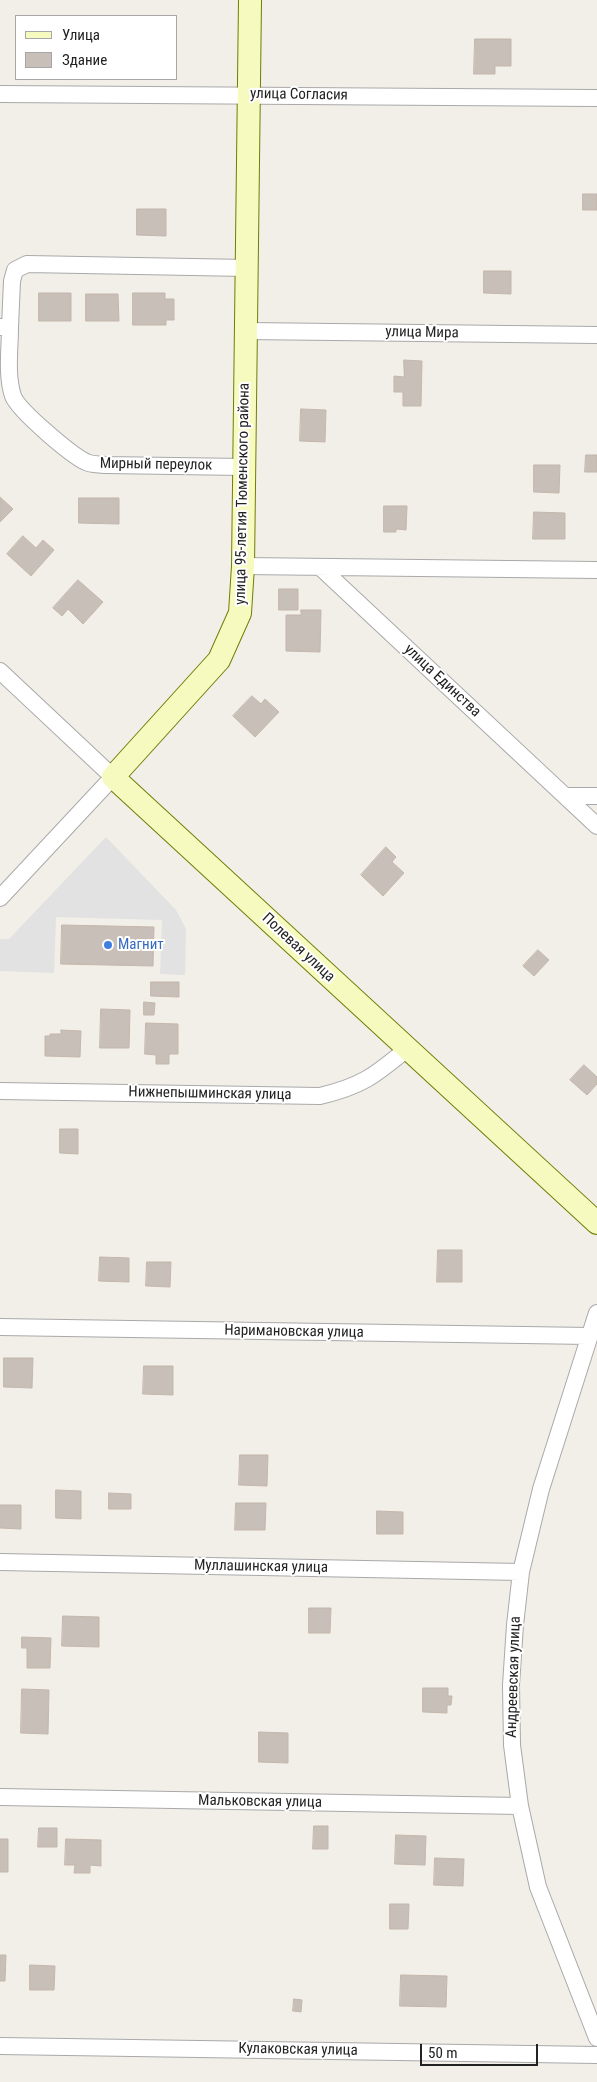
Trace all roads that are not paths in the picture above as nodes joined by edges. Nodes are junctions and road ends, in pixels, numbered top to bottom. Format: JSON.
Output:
{"nodes":[{"id":1,"x":250,"y":0,"type":"edge"},
{"id":2,"x":0,"y":94,"type":"edge"},
{"id":3,"x":248,"y":94,"type":"junction"},
{"id":4,"x":597,"y":98,"type":"edge"},
{"id":5,"x":247,"y":268,"type":"junction"},
{"id":6,"x":5,"y":327,"type":"edge"},
{"id":7,"x":246,"y":331,"type":"junction"},
{"id":8,"x":597,"y":335,"type":"edge"},
{"id":9,"x":244,"y":467,"type":"junction"},
{"id":10,"x":243,"y":566,"type":"junction"},
{"id":11,"x":320,"y":567,"type":"junction"},
{"id":12,"x":597,"y":570,"type":"edge"},
{"id":13,"x":0,"y":671,"type":"edge"},
{"id":14,"x":114,"y":777,"type":"junction"},
{"id":15,"x":564,"y":796,"type":"junction"},
{"id":16,"x":597,"y":796,"type":"edge"},
{"id":17,"x":597,"y":826,"type":"edge"},
{"id":18,"x":0,"y":898,"type":"edge"},
{"id":19,"x":406,"y":1049,"type":"junction"},
{"id":20,"x":0,"y":1091,"type":"edge"},
{"id":21,"x":597,"y":1224,"type":"edge"},
{"id":22,"x":597,"y":1313,"type":"edge"},
{"id":23,"x":0,"y":1327,"type":"edge"},
{"id":24,"x":589,"y":1336,"type":"junction"},
{"id":25,"x":0,"y":1562,"type":"edge"},
{"id":26,"x":521,"y":1572,"type":"junction"},
{"id":27,"x":0,"y":1797,"type":"edge"},
{"id":28,"x":520,"y":1806,"type":"junction"},
{"id":29,"x":597,"y":2038,"type":"edge"},
{"id":30,"x":0,"y":2046,"type":"edge"},
{"id":31,"x":597,"y":2055,"type":"edge"}],
"edges":[{"from":1,"to":3,"type":"street","name":"улица 95-летия Тюменского района"},
{"from":2,"to":3,"type":"street","name":"улица Согласия"},
{"from":3,"to":4,"type":"street","name":"улица Согласия"},
{"from":3,"to":5,"type":"street","name":"улица 95-летия Тюменского района"},
{"from":5,"to":6,"type":"street","name":"Мирный переулок"},
{"from":5,"to":7,"type":"street","name":"улица 95-летия Тюменского района"},
{"from":6,"to":9,"type":"street","name":"Мирный переулок"},
{"from":7,"to":8,"type":"street","name":"улица Мира"},
{"from":7,"to":9,"type":"street","name":"улица 95-летия Тюменского района"},
{"from":9,"to":10,"type":"street","name":"улица 95-летия Тюменского района"},
{"from":10,"to":11,"type":"street"},
{"from":10,"to":14,"type":"street","name":"улица 95-летия Тюменского района"},
{"from":11,"to":12,"type":"street"},
{"from":11,"to":15,"type":"street","name":"улица Единства"},
{"from":13,"to":14,"type":"street","name":"Полевая улица"},
{"from":14,"to":18,"type":"street","name":"улица 95-летия Тюменского района"},
{"from":14,"to":19,"type":"street","name":"Полевая улица"},
{"from":15,"to":16,"type":"street"},
{"from":15,"to":17,"type":"street","name":"улица Единства"},
{"from":19,"to":20,"type":"street","name":"Нижнепышминская улица"},
{"from":19,"to":21,"type":"street","name":"Полевая улица"},
{"from":22,"to":24,"type":"street","name":"Андреевская улица"},
{"from":23,"to":24,"type":"street","name":"Наримановская улица"},
{"from":24,"to":26,"type":"street","name":"Андреевская улица"},
{"from":25,"to":26,"type":"street","name":"Муллашинская улица"},
{"from":26,"to":28,"type":"street","name":"Андреевская улица"},
{"from":27,"to":28,"type":"street","name":"Мальковская улица"},
{"from":28,"to":29,"type":"street","name":"Андреевская улица"},
{"from":30,"to":31,"type":"street","name":"Кулаковская улица"}]}
